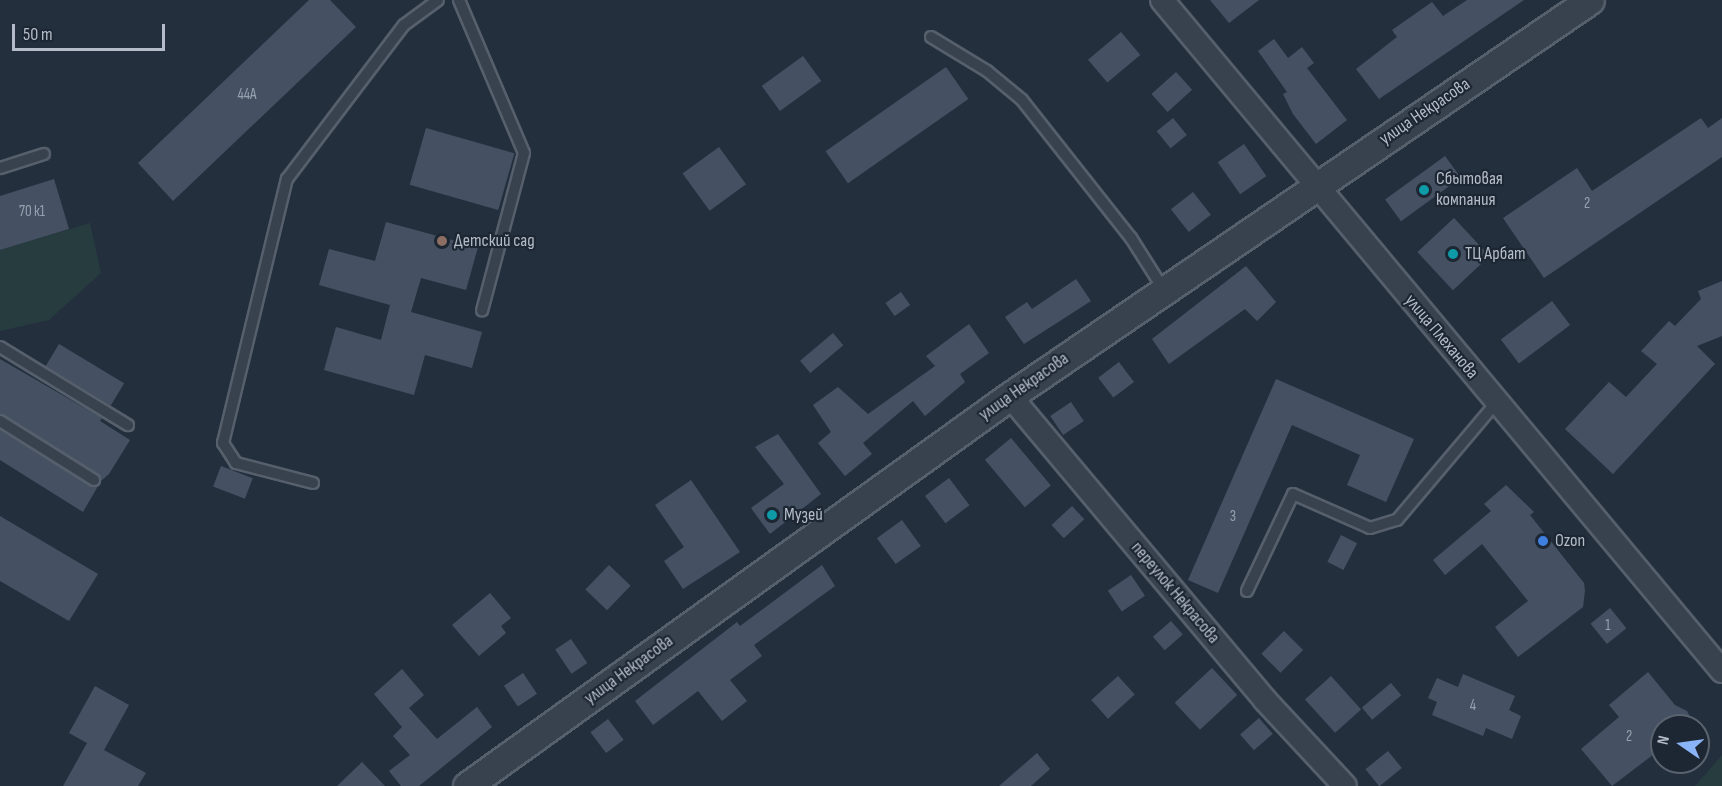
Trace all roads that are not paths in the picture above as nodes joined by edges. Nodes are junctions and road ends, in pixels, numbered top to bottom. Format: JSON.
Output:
{"nodes":[{"id":1,"x":438,"y":0,"type":"edge"},
{"id":2,"x":459,"y":0,"type":"edge"},
{"id":3,"x":1162,"y":0,"type":"edge"},
{"id":4,"x":1590,"y":0,"type":"edge"},
{"id":5,"x":931,"y":37,"type":"dead end"},
{"id":6,"x":44,"y":154,"type":"dead end"},
{"id":7,"x":0,"y":168,"type":"edge"},
{"id":8,"x":1317,"y":186,"type":"junction"},
{"id":9,"x":1164,"y":290,"type":"junction"},
{"id":10,"x":482,"y":311,"type":"dead end"},
{"id":11,"x":0,"y":347,"type":"edge"},
{"id":12,"x":1010,"y":396,"type":"junction"},
{"id":13,"x":1496,"y":402,"type":"junction"},
{"id":14,"x":0,"y":421,"type":"edge"},
{"id":15,"x":128,"y":425,"type":"dead end"},
{"id":16,"x":94,"y":480,"type":"dead end"},
{"id":17,"x":313,"y":483,"type":"dead end"},
{"id":18,"x":1247,"y":591,"type":"dead end"},
{"id":19,"x":1722,"y":671,"type":"edge"},
{"id":20,"x":467,"y":786,"type":"edge"},
{"id":21,"x":1345,"y":786,"type":"edge"}],
"edges":[{"from":1,"to":17,"type":"lane"},
{"from":2,"to":10,"type":"lane"},
{"from":3,"to":8,"type":"street","name":"улица Плеханова"},
{"from":4,"to":8,"type":"street","name":"улица Некрасова"},
{"from":5,"to":9,"type":"lane"},
{"from":6,"to":7,"type":"lane"},
{"from":8,"to":9,"type":"street","name":"улица Некрасова"},
{"from":8,"to":13,"type":"street","name":"улица Плеханова"},
{"from":9,"to":12,"type":"street","name":"улица Некрасова"},
{"from":11,"to":15,"type":"lane"},
{"from":12,"to":20,"type":"street","name":"улица Некрасова"},
{"from":12,"to":21,"type":"street","name":"переулок Некрасова"},
{"from":13,"to":18,"type":"lane"},
{"from":13,"to":19,"type":"street","name":"улица Плеханова"},
{"from":14,"to":16,"type":"lane"}]}
